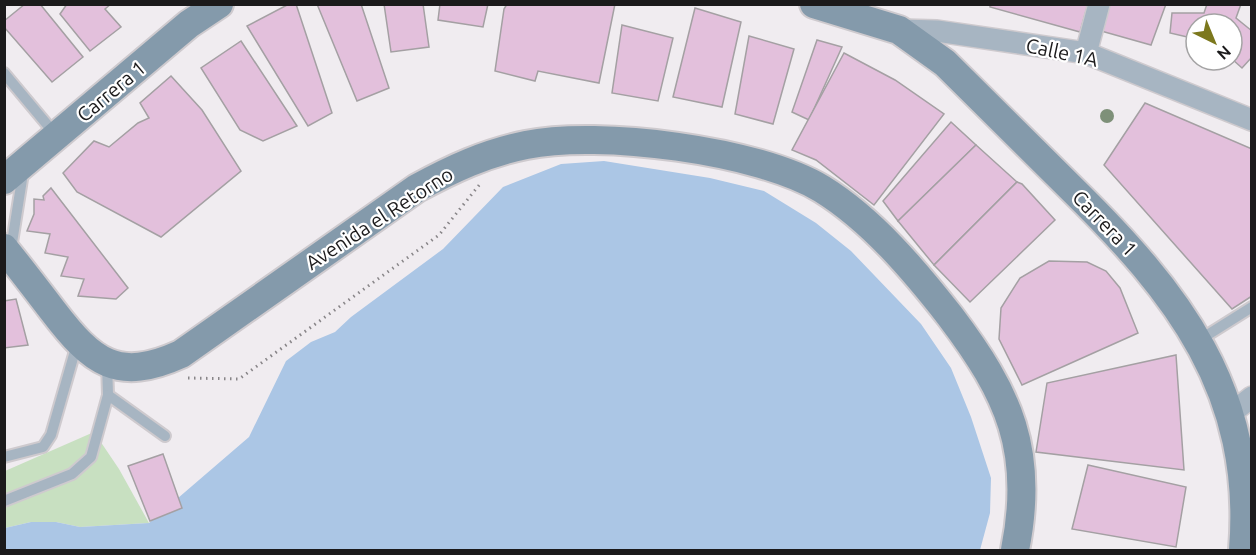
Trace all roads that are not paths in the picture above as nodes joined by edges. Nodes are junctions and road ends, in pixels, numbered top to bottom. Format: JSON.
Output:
{"nodes":[{"id":1,"x":219,"y":4,"type":"edge"},
{"id":2,"x":814,"y":4,"type":"edge"},
{"id":3,"x":1099,"y":4,"type":"edge"},
{"id":4,"x":899,"y":30,"type":"junction"},
{"id":5,"x":1086,"y":53,"type":"junction"},
{"id":6,"x":4,"y":73,"type":"edge"},
{"id":7,"x":1251,"y":120,"type":"edge"},
{"id":8,"x":57,"y":136,"type":"junction"},
{"id":9,"x":14,"y":172,"type":"edge"},
{"id":10,"x":7,"y":252,"type":"edge"},
{"id":11,"x":1251,"y":307,"type":"edge"},
{"id":12,"x":1201,"y":339,"type":"junction"},
{"id":13,"x":77,"y":343,"type":"junction"},
{"id":14,"x":107,"y":362,"type":"junction"},
{"id":15,"x":108,"y":395,"type":"junction"},
{"id":16,"x":1243,"y":404,"type":"edge"},
{"id":17,"x":165,"y":436,"type":"dead end"},
{"id":18,"x":4,"y":457,"type":"edge"},
{"id":19,"x":4,"y":501,"type":"edge"},
{"id":20,"x":1015,"y":550,"type":"edge"},
{"id":21,"x":1243,"y":550,"type":"edge"}],
"edges":[{"from":1,"to":8,"type":"main road","name":"Carrera 1"},
{"from":2,"to":4,"type":"main road","name":"Carrera 1"},
{"from":3,"to":5,"type":"street"},
{"from":4,"to":5,"type":"street","name":"Calle 1A"},
{"from":4,"to":12,"type":"main road","name":"Carrera 1"},
{"from":5,"to":7,"type":"street","name":"Calle 1A"},
{"from":6,"to":8,"type":"lane"},
{"from":8,"to":9,"type":"main road","name":"Carrera 1"},
{"from":9,"to":10,"type":"lane"},
{"from":10,"to":13,"type":"main road","name":"Avenida el Retorno"},
{"from":11,"to":12,"type":"lane"},
{"from":12,"to":16,"type":"main road","name":"Carrera 1"},
{"from":13,"to":14,"type":"main road","name":"Avenida el Retorno"},
{"from":13,"to":18,"type":"lane"},
{"from":14,"to":15,"type":"lane"},
{"from":14,"to":20,"type":"main road","name":"Avenida el Retorno"},
{"from":15,"to":17,"type":"lane"},
{"from":15,"to":19,"type":"lane"},
{"from":16,"to":21,"type":"main road","name":"Carrera 1"}]}
